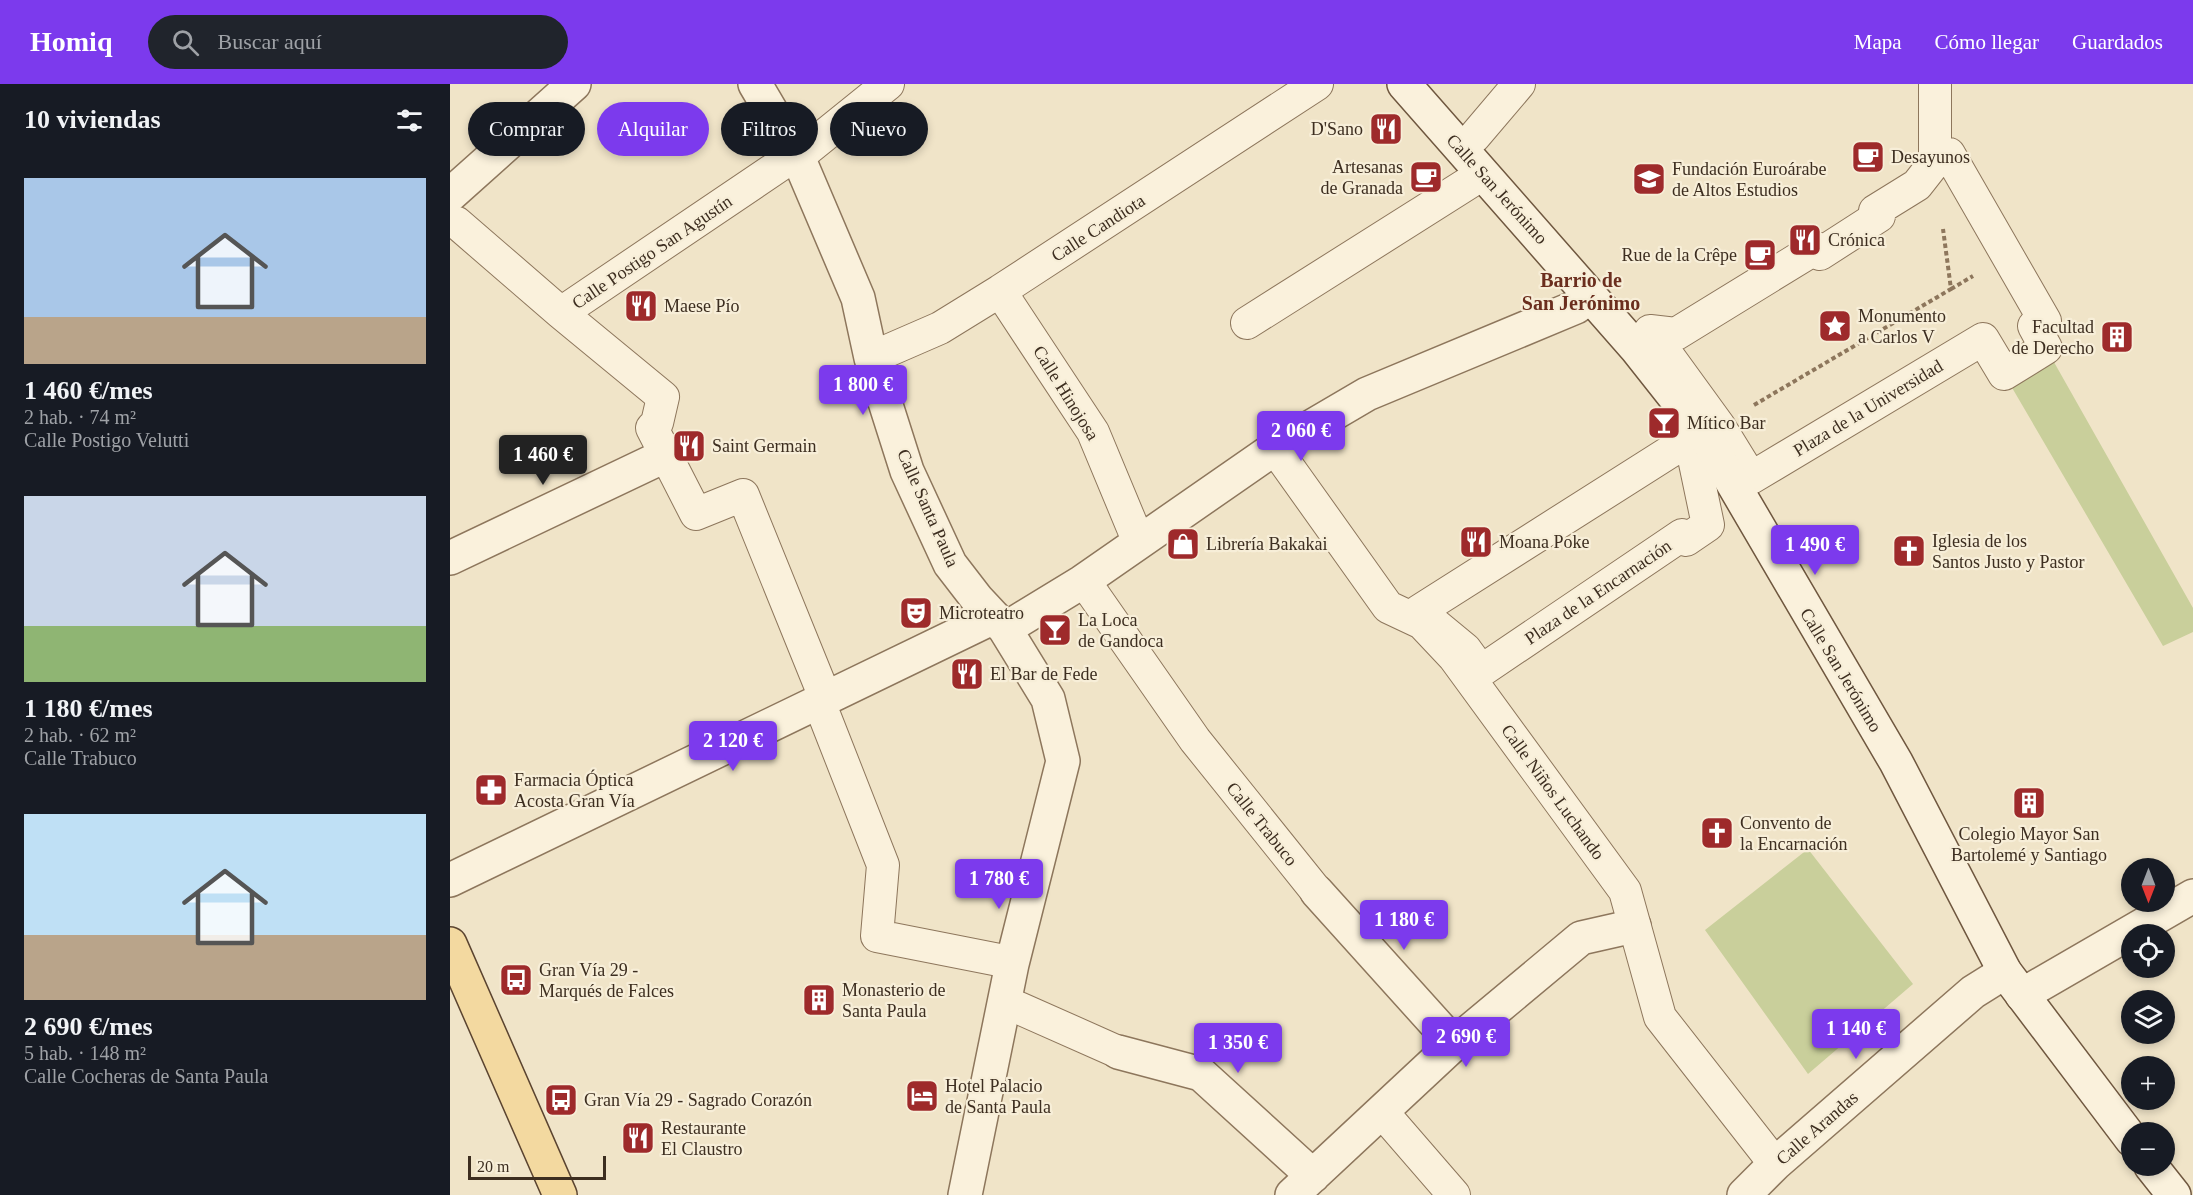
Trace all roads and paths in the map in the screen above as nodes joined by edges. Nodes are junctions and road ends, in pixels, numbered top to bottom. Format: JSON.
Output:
{"nodes":[{"id":1,"x":574,"y":84,"type":"edge"},
{"id":2,"x":755,"y":84,"type":"edge"},
{"id":3,"x":769,"y":84,"type":"edge"},
{"id":4,"x":888,"y":84,"type":"edge"},
{"id":5,"x":1317,"y":84,"type":"edge"},
{"id":6,"x":1404,"y":84,"type":"edge"},
{"id":7,"x":1519,"y":84,"type":"edge"},
{"id":8,"x":1935,"y":84,"type":"edge"},
{"id":9,"x":1474,"y":137,"type":"dead end"},
{"id":10,"x":798,"y":157,"type":"junction"},
{"id":11,"x":1935,"y":162,"type":"junction"},
{"id":12,"x":1470,"y":182,"type":"dead end"},
{"id":13,"x":453,"y":209,"type":"edge"},
{"id":14,"x":1000,"y":291,"type":"junction"},
{"id":15,"x":1591,"y":296,"type":"junction"},
{"id":16,"x":561,"y":313,"type":"junction"},
{"id":17,"x":1247,"y":323,"type":"dead end"},
{"id":18,"x":871,"y":358,"type":"junction"},
{"id":19,"x":1719,"y":426,"type":"junction"},
{"id":20,"x":1280,"y":454,"type":"dead end"},
{"id":21,"x":662,"y":457,"type":"junction"},
{"id":22,"x":1135,"y":533,"type":"dead end"},
{"id":23,"x":450,"y":558,"type":"edge"},
{"id":24,"x":1089,"y":588,"type":"dead end"},
{"id":25,"x":1426,"y":621,"type":"junction"},
{"id":26,"x":1000,"y":623,"type":"junction"},
{"id":27,"x":820,"y":685,"type":"dead end"},
{"id":28,"x":825,"y":717,"type":"dead end"},
{"id":29,"x":450,"y":880,"type":"edge"},
{"id":30,"x":1317,"y":892,"type":"joint"},
{"id":31,"x":2193,"y":896,"type":"edge"},
{"id":32,"x":1634,"y":926,"type":"junction"},
{"id":33,"x":450,"y":944,"type":"edge"},
{"id":34,"x":999,"y":960,"type":"dead end"},
{"id":35,"x":2013,"y":984,"type":"junction"},
{"id":36,"x":1019,"y":1008,"type":"dead end"},
{"id":37,"x":1454,"y":1044,"type":"junction"},
{"id":38,"x":1118,"y":1052,"type":"joint"},
{"id":39,"x":1383,"y":1113,"type":"junction"},
{"id":40,"x":2121,"y":1126,"type":"edge"},
{"id":41,"x":1775,"y":1164,"type":"junction"},
{"id":42,"x":2159,"y":1176,"type":"edge"},
{"id":43,"x":1303,"y":1186,"type":"edge"},
{"id":44,"x":560,"y":1195,"type":"edge"},
{"id":45,"x":965,"y":1195,"type":"edge"},
{"id":46,"x":1454,"y":1195,"type":"edge"},
{"id":47,"x":1743,"y":1195,"type":"edge"},
{"id":48,"x":2174,"y":1195,"type":"edge"}],
"edges":[{"from":1,"to":13,"type":"street"},
{"from":2,"to":10,"type":"street","name":"Calle Santa Paula"},
{"from":3,"to":4,"type":"street"},
{"from":5,"to":14,"type":"street","name":"Calle Candiota"},
{"from":6,"to":15,"type":"street","name":"Calle San Jerónimo"},
{"from":7,"to":9,"type":"street","name":"Calle San Jerónimo"},
{"from":8,"to":11,"type":"street"},
{"from":10,"to":16,"type":"street","name":"Calle Postigo San Agustín"},
{"from":10,"to":18,"type":"street","name":"Calle Santa Paula"},
{"from":11,"to":19,"type":"path"},
{"from":11,"to":19,"type":"street","name":"Plaza de la Universidad"},
{"from":11,"to":19,"type":"street","name":"Plaza de la Universidad"},
{"from":12,"to":17,"type":"street","name":"Calle San Jerónimo"},
{"from":13,"to":16,"type":"street","name":"Calle Postigo San Agustín"},
{"from":14,"to":18,"type":"street","name":"Calle Candiota"},
{"from":14,"to":22,"type":"street","name":"Calle Hinojosa"},
{"from":15,"to":26,"type":"street"},
{"from":15,"to":35,"type":"street","name":"Calle San Jerónimo"},
{"from":16,"to":21,"type":"street"},
{"from":18,"to":26,"type":"street","name":"Calle Santa Paula"},
{"from":20,"to":25,"type":"street","name":"Calle Niños Luchando"},
{"from":21,"to":23,"type":"street"},
{"from":21,"to":27,"type":"street"},
{"from":24,"to":30,"type":"street","name":"Calle Trabuco"},
{"from":25,"to":25,"type":"street","name":"Plaza de la Encarnación"},
{"from":25,"to":32,"type":"street","name":"Calle Niños Luchando"},
{"from":26,"to":29,"type":"street"},
{"from":26,"to":45,"type":"street","name":"Calle Santa Paula"},
{"from":28,"to":34,"type":"street"},
{"from":30,"to":37,"type":"street","name":"Calle Trabuco"},
{"from":31,"to":35,"type":"street","name":"Calle Arandas"},
{"from":32,"to":37,"type":"street"},
{"from":32,"to":41,"type":"street","name":"Calle Niños Luchando"},
{"from":33,"to":44,"type":"main road"},
{"from":35,"to":40,"type":"street","name":"Calle San Jerónimo"},
{"from":35,"to":41,"type":"street","name":"Calle Arandas"},
{"from":36,"to":38,"type":"street"},
{"from":37,"to":39,"type":"street"},
{"from":38,"to":43,"type":"street"},
{"from":39,"to":43,"type":"street"},
{"from":39,"to":46,"type":"street"},
{"from":41,"to":47,"type":"street","name":"Calle Arandas"},
{"from":42,"to":48,"type":"street"}]}
